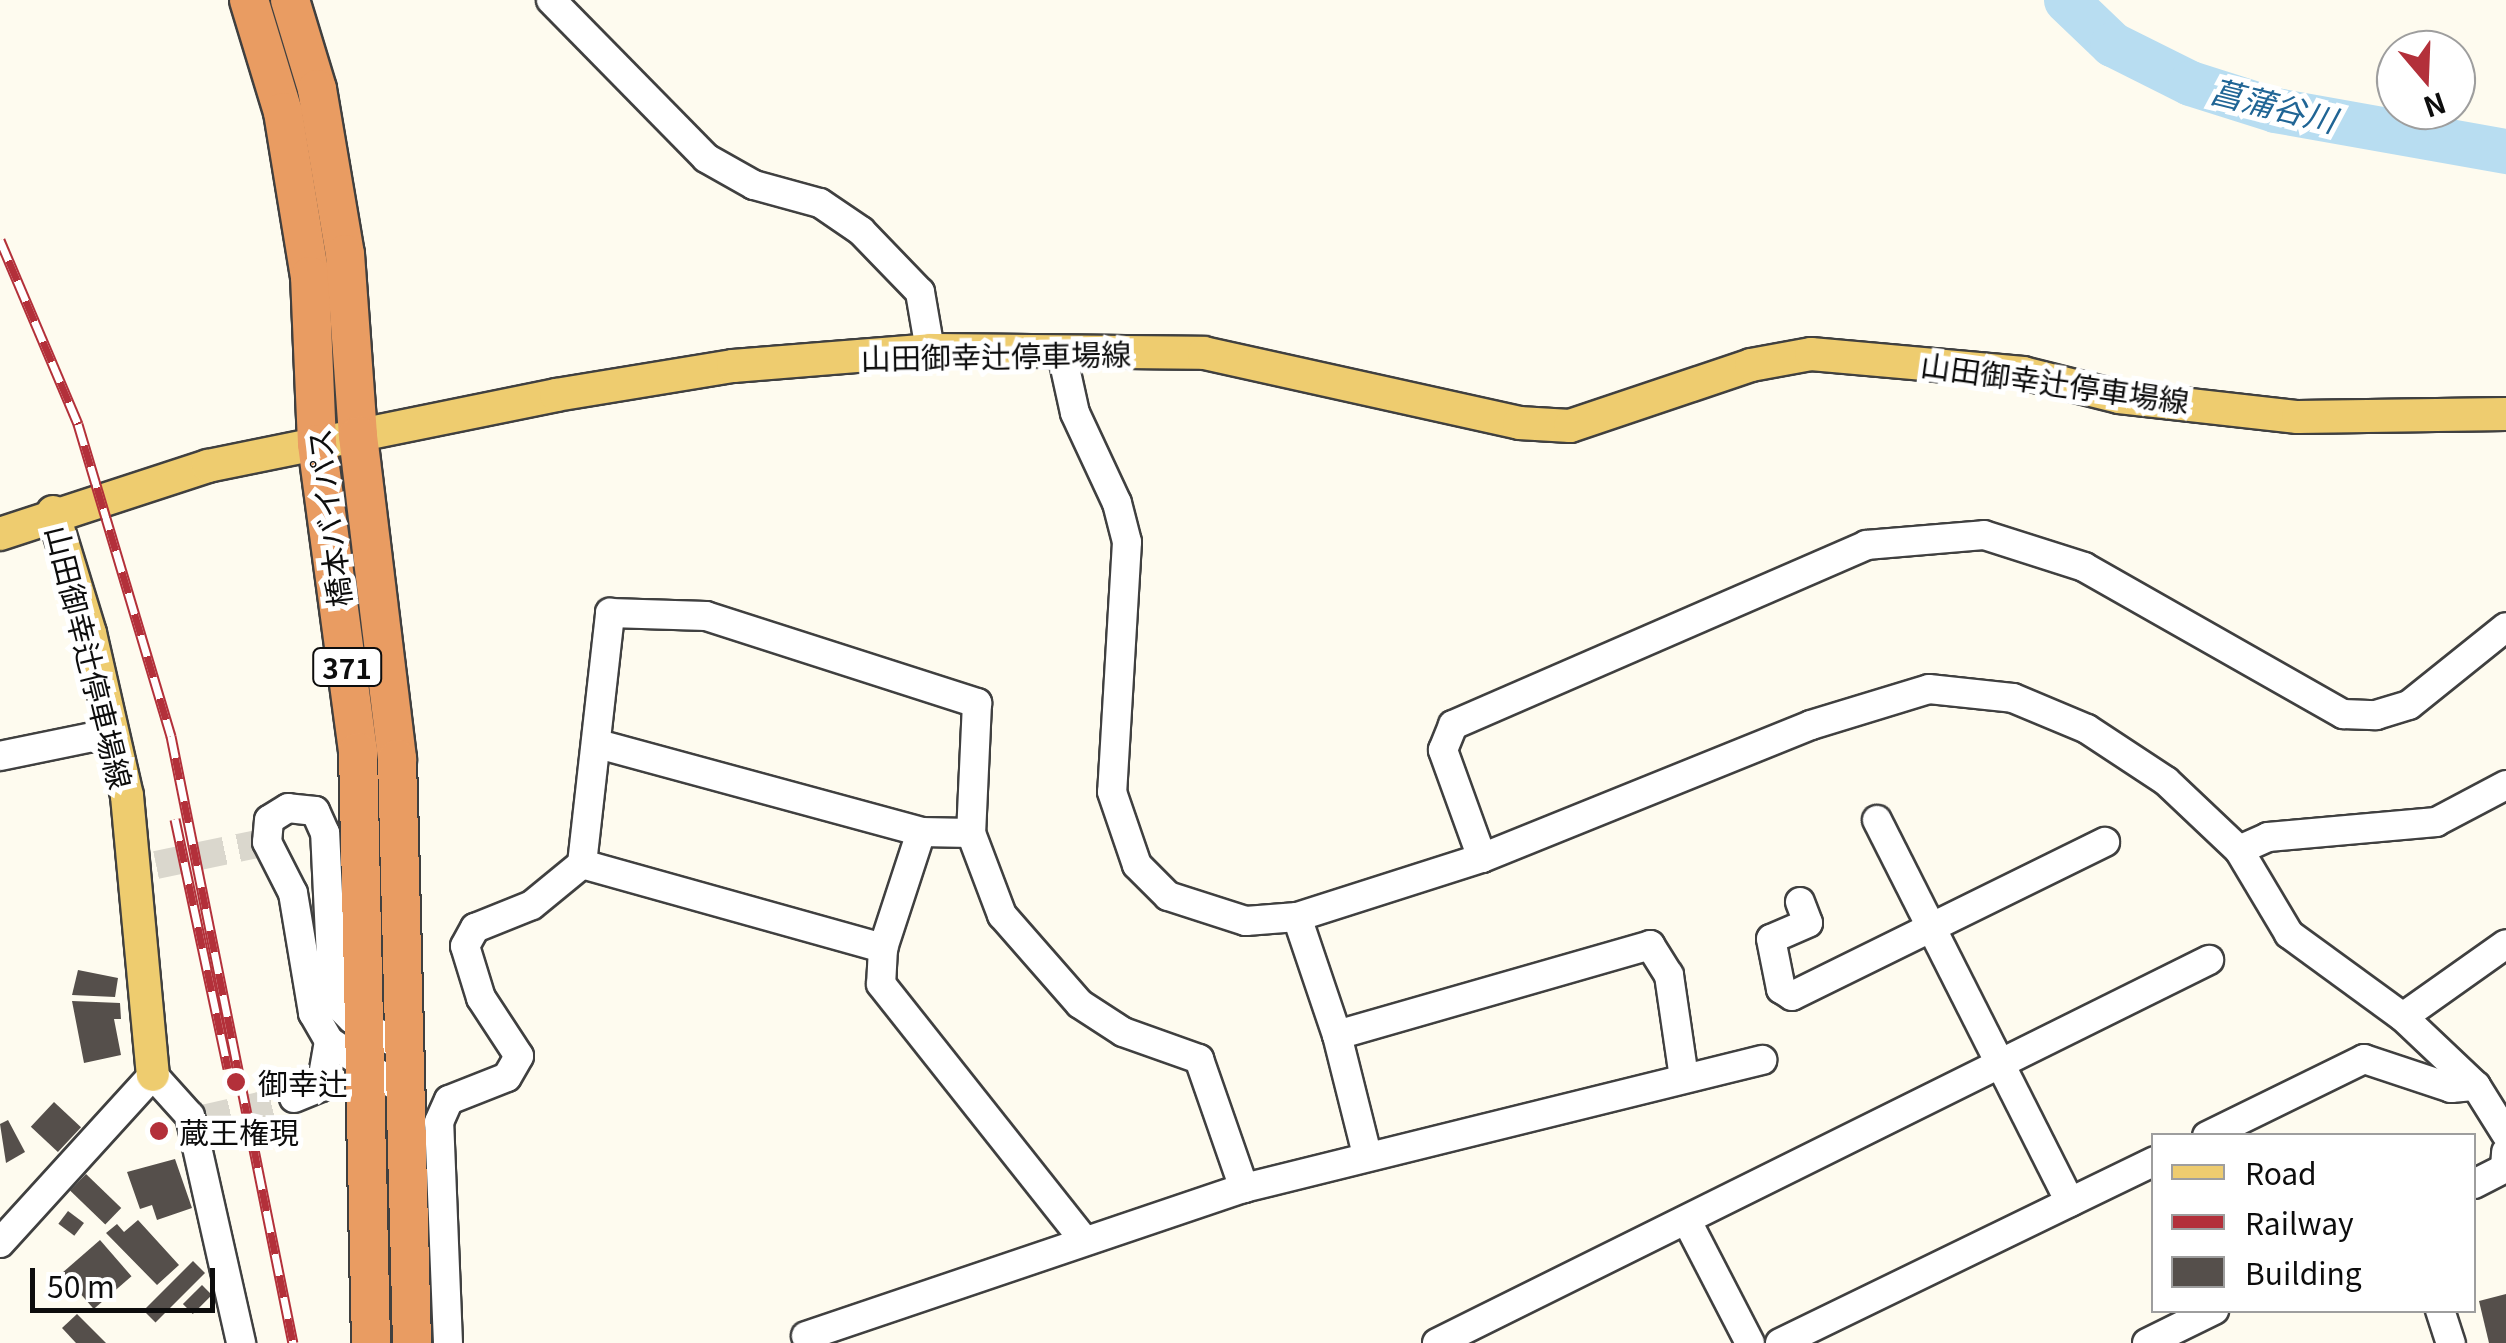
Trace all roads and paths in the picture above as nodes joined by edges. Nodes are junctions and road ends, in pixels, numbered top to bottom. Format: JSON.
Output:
{"nodes":[{"id":1,"x":249,"y":0,"type":"edge"},
{"id":2,"x":290,"y":0,"type":"edge"},
{"id":3,"x":551,"y":0,"type":"edge"},
{"id":4,"x":930,"y":350,"type":"junction"},
{"id":5,"x":1062,"y":354,"type":"junction"},
{"id":6,"x":2506,"y":414,"type":"edge"},
{"id":7,"x":358,"y":436,"type":"junction"},
{"id":8,"x":317,"y":444,"type":"junction"},
{"id":9,"x":53,"y":512,"type":"junction"},
{"id":10,"x":0,"y":534,"type":"edge"},
{"id":11,"x":2506,"y":626,"type":"edge"},
{"id":12,"x":112,"y":734,"type":"junction"},
{"id":13,"x":598,"y":744,"type":"junction"},
{"id":14,"x":0,"y":756,"type":"edge"},
{"id":15,"x":2506,"y":785,"type":"edge"},
{"id":16,"x":1877,"y":820,"type":"dead end"},
{"id":17,"x":920,"y":832,"type":"junction"},
{"id":18,"x":971,"y":833,"type":"junction"},
{"id":19,"x":2105,"y":842,"type":"dead end"},
{"id":20,"x":2239,"y":850,"type":"junction"},
{"id":21,"x":1482,"y":858,"type":"junction"},
{"id":22,"x":582,"y":864,"type":"junction"},
{"id":23,"x":1800,"y":902,"type":"dead end"},
{"id":24,"x":1297,"y":917,"type":"junction"},
{"id":25,"x":1932,"y":929,"type":"junction"},
{"id":26,"x":2506,"y":944,"type":"edge"},
{"id":27,"x":883,"y":948,"type":"junction"},
{"id":28,"x":2209,"y":960,"type":"dead end"},
{"id":29,"x":2404,"y":1017,"type":"junction"},
{"id":30,"x":1337,"y":1035,"type":"junction"},
{"id":31,"x":329,"y":1041,"type":"junction"},
{"id":32,"x":366,"y":1045,"type":"junction"},
{"id":33,"x":403,"y":1047,"type":"junction"},
{"id":34,"x":1762,"y":1060,"type":"dead end"},
{"id":35,"x":2000,"y":1064,"type":"junction"},
{"id":36,"x":154,"y":1075,"type":"junction"},
{"id":37,"x":1684,"y":1078,"type":"junction"},
{"id":38,"x":2476,"y":1086,"type":"junction"},
{"id":39,"x":406,"y":1093,"type":"junction"},
{"id":40,"x":294,"y":1098,"type":"tunnel mouth"},
{"id":41,"x":2212,"y":1133,"type":"edge"},
{"id":42,"x":2506,"y":1134,"type":"edge"},
{"id":43,"x":2506,"y":1152,"type":"edge"},
{"id":44,"x":1367,"y":1154,"type":"junction"},
{"id":45,"x":2151,"y":1162,"type":"edge"},
{"id":46,"x":2476,"y":1183,"type":"edge"},
{"id":47,"x":1244,"y":1188,"type":"junction"},
{"id":48,"x":2070,"y":1202,"type":"junction"},
{"id":49,"x":1687,"y":1221,"type":"junction"},
{"id":50,"x":1084,"y":1240,"type":"junction"},
{"id":51,"x":0,"y":1243,"type":"edge"},
{"id":52,"x":2208,"y":1313,"type":"edge"},
{"id":53,"x":2441,"y":1313,"type":"edge"},
{"id":54,"x":806,"y":1336,"type":"dead end"},
{"id":55,"x":242,"y":1343,"type":"edge"},
{"id":56,"x":371,"y":1343,"type":"edge"},
{"id":57,"x":412,"y":1343,"type":"edge"},
{"id":58,"x":448,"y":1343,"type":"edge"},
{"id":59,"x":1438,"y":1343,"type":"edge"},
{"id":60,"x":1750,"y":1343,"type":"edge"},
{"id":61,"x":1780,"y":1343,"type":"edge"},
{"id":62,"x":2147,"y":1343,"type":"edge"},
{"id":63,"x":2450,"y":1343,"type":"edge"}],
"edges":[{"from":1,"to":8,"type":"highway","name":"橋本バイパス","number":"371"},
{"from":2,"to":7,"type":"highway","name":"橋本バイパス","number":"371"},
{"from":3,"to":4,"type":"street"},
{"from":4,"to":5,"type":"main road","name":"山田御幸辻停車場線"},
{"from":4,"to":7,"type":"main road","name":"山田御幸辻停車場線"},
{"from":5,"to":6,"type":"main road","name":"山田御幸辻停車場線"},
{"from":5,"to":24,"type":"street"},
{"from":7,"to":8,"type":"main road","name":"山田御幸辻停車場線"},
{"from":7,"to":33,"type":"highway","name":"橋本バイパス","number":"371"},
{"from":8,"to":9,"type":"main road","name":"山田御幸辻停車場線"},
{"from":8,"to":32,"type":"highway","name":"橋本バイパス","number":"371"},
{"from":9,"to":10,"type":"main road"},
{"from":9,"to":12,"type":"main road","name":"山田御幸辻停車場線"},
{"from":11,"to":21,"type":"street"},
{"from":12,"to":14,"type":"street"},
{"from":12,"to":36,"type":"main road","name":"山田御幸辻停車場線"},
{"from":13,"to":17,"type":"street"},
{"from":13,"to":18,"type":"street"},
{"from":13,"to":22,"type":"street"},
{"from":15,"to":20,"type":"street"},
{"from":16,"to":25,"type":"street"},
{"from":17,"to":18,"type":"street"},
{"from":17,"to":27,"type":"street"},
{"from":18,"to":47,"type":"street"},
{"from":19,"to":25,"type":"street"},
{"from":20,"to":21,"type":"street"},
{"from":20,"to":29,"type":"street"},
{"from":21,"to":24,"type":"street"},
{"from":22,"to":27,"type":"street"},
{"from":22,"to":58,"type":"street"},
{"from":23,"to":25,"type":"street"},
{"from":24,"to":30,"type":"street"},
{"from":25,"to":35,"type":"street"},
{"from":26,"to":29,"type":"street"},
{"from":27,"to":50,"type":"street"},
{"from":28,"to":35,"type":"street"},
{"from":29,"to":38,"type":"street"},
{"from":30,"to":37,"type":"street"},
{"from":30,"to":44,"type":"street"},
{"from":31,"to":32,"type":"street"},
{"from":31,"to":32,"type":"street"},
{"from":31,"to":40,"type":"street"},
{"from":32,"to":33,"type":"street"},
{"from":32,"to":39,"type":"street"},
{"from":32,"to":56,"type":"highway","name":"橋本バイパス","number":"371"},
{"from":33,"to":39,"type":"highway","name":"橋本バイパス","number":"371"},
{"from":34,"to":37,"type":"street"},
{"from":35,"to":48,"type":"street"},
{"from":35,"to":49,"type":"street"},
{"from":36,"to":51,"type":"street"},
{"from":36,"to":55,"type":"street"},
{"from":37,"to":44,"type":"street"},
{"from":38,"to":41,"type":"street"},
{"from":38,"to":42,"type":"street"},
{"from":39,"to":57,"type":"highway","name":"橋本バイパス","number":"371"},
{"from":43,"to":46,"type":"street"},
{"from":44,"to":47,"type":"street"},
{"from":45,"to":48,"type":"street"},
{"from":47,"to":50,"type":"street"},
{"from":48,"to":61,"type":"street"},
{"from":49,"to":59,"type":"street"},
{"from":49,"to":60,"type":"street"},
{"from":50,"to":54,"type":"street"},
{"from":52,"to":62,"type":"street"},
{"from":53,"to":63,"type":"street"}]}
